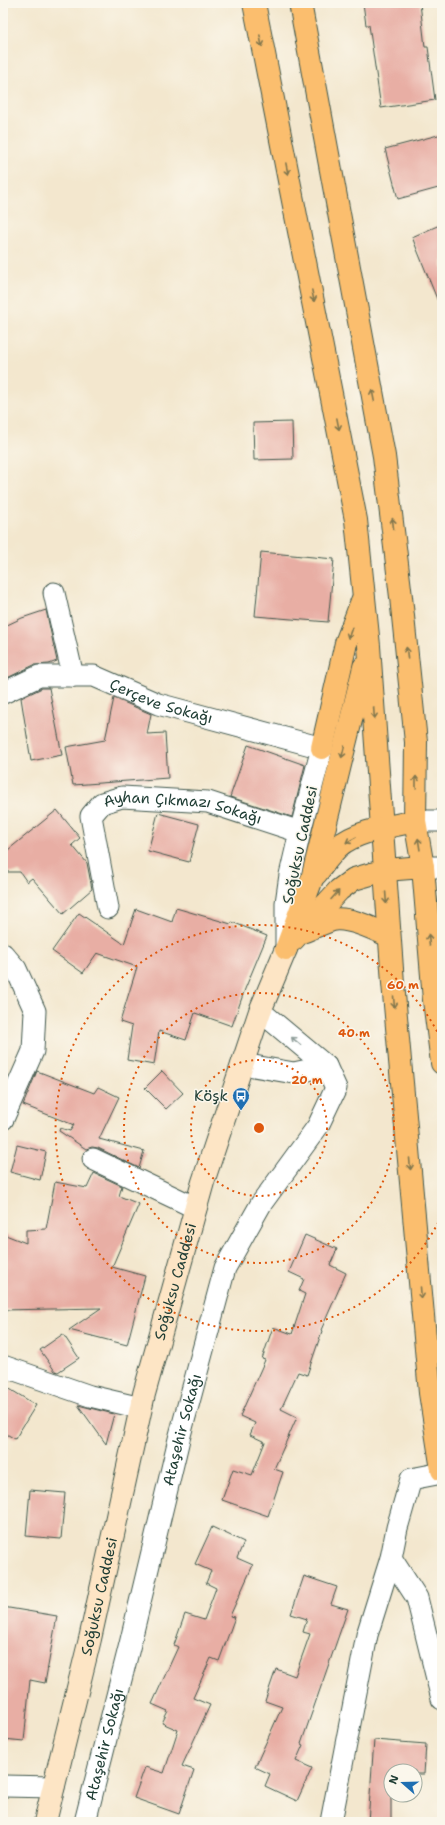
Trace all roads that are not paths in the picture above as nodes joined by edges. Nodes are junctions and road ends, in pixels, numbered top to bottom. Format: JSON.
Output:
{"nodes":[{"id":1,"x":254,"y":3,"type":"edge"},
{"id":2,"x":300,"y":3,"type":"edge"},
{"id":3,"x":54,"y":593,"type":"dead end"},
{"id":4,"x":364,"y":596,"type":"junction"},
{"id":5,"x":369,"y":646,"type":"junction"},
{"id":6,"x":73,"y":676,"type":"junction"},
{"id":7,"x":3,"y":693,"type":"edge"},
{"id":8,"x":322,"y":748,"type":"junction"},
{"id":9,"x":415,"y":821,"type":"junction"},
{"id":10,"x":442,"y":821,"type":"edge"},
{"id":11,"x":382,"y":828,"type":"junction"},
{"id":12,"x":300,"y":832,"type":"junction"},
{"id":13,"x":432,"y":867,"type":"edge"},
{"id":14,"x":385,"y":870,"type":"junction"},
{"id":15,"x":312,"y":879,"type":"junction"},
{"id":16,"x":108,"y":908,"type":"dead end"},
{"id":17,"x":389,"y":936,"type":"junction"},
{"id":18,"x":292,"y":941,"type":"junction"},
{"id":19,"x":3,"y":954,"type":"edge"},
{"id":20,"x":260,"y":1011,"type":"junction"},
{"id":21,"x":442,"y":1063,"type":"edge"},
{"id":22,"x":242,"y":1064,"type":"junction"},
{"id":23,"x":326,"y":1066,"type":"junction"},
{"id":24,"x":3,"y":1119,"type":"edge"},
{"id":25,"x":93,"y":1159,"type":"dead end"},
{"id":26,"x":196,"y":1208,"type":"junction"},
{"id":27,"x":3,"y":1366,"type":"edge"},
{"id":28,"x":141,"y":1408,"type":"junction"},
{"id":29,"x":442,"y":1471,"type":"edge"},
{"id":30,"x":391,"y":1558,"type":"junction"},
{"id":31,"x":442,"y":1699,"type":"edge"},
{"id":32,"x":3,"y":1786,"type":"edge"},
{"id":33,"x":54,"y":1787,"type":"junction"},
{"id":34,"x":45,"y":1822,"type":"edge"},
{"id":35,"x":85,"y":1822,"type":"edge"},
{"id":36,"x":331,"y":1822,"type":"edge"}],
"edges":[{"from":1,"to":4,"type":"highway","one_way":true},
{"from":9,"to":2,"type":"highway","one_way":true},
{"from":3,"to":6,"type":"street"},
{"from":4,"to":5,"type":"highway"},
{"from":4,"to":8,"type":"highway","one_way":true},
{"from":5,"to":11,"type":"highway","one_way":true},
{"from":5,"to":15,"type":"highway","one_way":true},
{"from":6,"to":7,"type":"street","name":"Çerçeve Sokağı"},
{"from":6,"to":8,"type":"street","name":"Çerçeve Sokağı"},
{"from":8,"to":12,"type":"street","name":"Soğuksu Caddesi"},
{"from":9,"to":10,"type":"street"},
{"from":9,"to":11,"type":"highway"},
{"from":13,"to":9,"type":"highway","one_way":true},
{"from":11,"to":14,"type":"highway"},
{"from":11,"to":15,"type":"highway","one_way":true},
{"from":12,"to":16,"type":"street","name":"Ayhan Çıkmazı Sokağı"},
{"from":12,"to":18,"type":"street","name":"Soğuksu Caddesi"},
{"from":13,"to":14,"type":"highway"},
{"from":21,"to":13,"type":"highway","one_way":true},
{"from":14,"to":17,"type":"highway","one_way":true},
{"from":18,"to":14,"type":"highway","one_way":true},
{"from":15,"to":18,"type":"highway"},
{"from":17,"to":18,"type":"highway"},
{"from":17,"to":29,"type":"highway","one_way":true},
{"from":18,"to":20,"type":"main road","name":"Soğuksu Caddesi"},
{"from":19,"to":24,"type":"street"},
{"from":20,"to":22,"type":"main road","name":"Soğuksu Caddesi"},
{"from":23,"to":20,"type":"street","one_way":true},
{"from":22,"to":23,"type":"street"},
{"from":22,"to":26,"type":"main road","name":"Soğuksu Caddesi"},
{"from":23,"to":35,"type":"street","name":"Ataşehir Sokağı"},
{"from":25,"to":26,"type":"street"},
{"from":26,"to":28,"type":"main road","name":"Soğuksu Caddesi"},
{"from":27,"to":28,"type":"street"},
{"from":28,"to":33,"type":"main road","name":"Soğuksu Caddesi"},
{"from":29,"to":30,"type":"street"},
{"from":30,"to":31,"type":"street"},
{"from":30,"to":36,"type":"street"},
{"from":32,"to":33,"type":"street"},
{"from":33,"to":34,"type":"main road","name":"Soğuksu Caddesi"}]}
